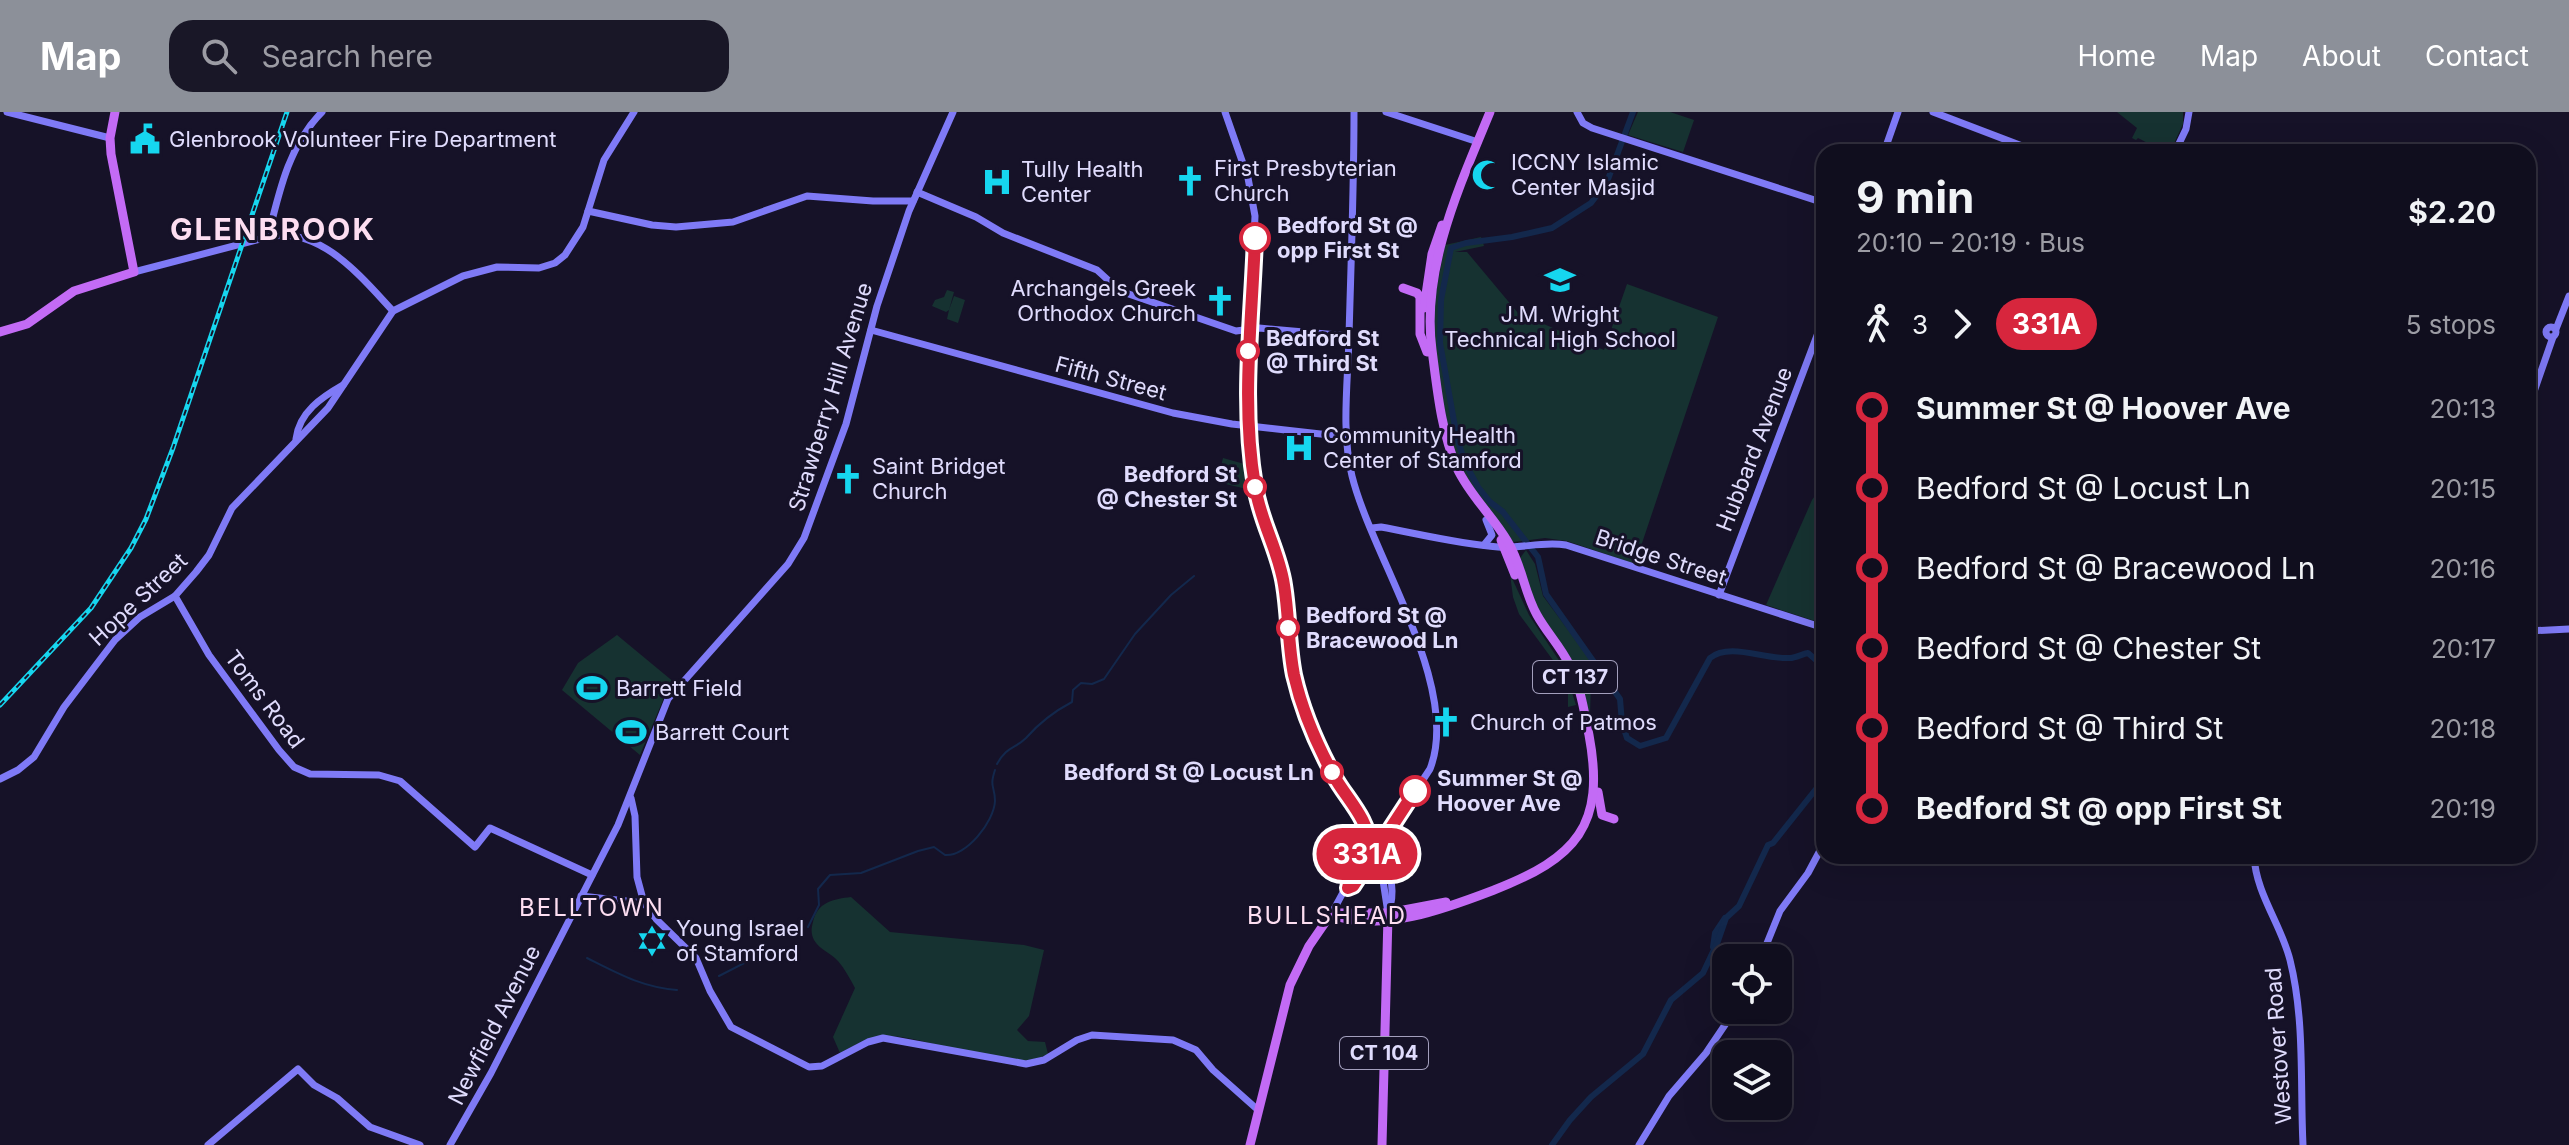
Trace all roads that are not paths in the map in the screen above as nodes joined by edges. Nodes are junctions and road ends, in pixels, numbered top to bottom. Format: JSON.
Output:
{"nodes":[{"id":1,"x":7,"y":112,"type":"edge"},
{"id":2,"x":115,"y":112,"type":"edge"},
{"id":3,"x":322,"y":112,"type":"edge"},
{"id":4,"x":634,"y":112,"type":"edge"},
{"id":5,"x":953,"y":112,"type":"edge"},
{"id":6,"x":1225,"y":112,"type":"edge"},
{"id":7,"x":1354,"y":112,"type":"edge"},
{"id":8,"x":1386,"y":112,"type":"edge"},
{"id":9,"x":1484,"y":112,"type":"edge"},
{"id":10,"x":1490,"y":112,"type":"edge"},
{"id":11,"x":1577,"y":112,"type":"edge"},
{"id":12,"x":1898,"y":112,"type":"edge"},
{"id":13,"x":1933,"y":112,"type":"edge"},
{"id":14,"x":2189,"y":112,"type":"edge"},
{"id":15,"x":110,"y":138,"type":"junction"},
{"id":16,"x":1475,"y":141,"type":"junction"},
{"id":17,"x":1887,"y":144,"type":"edge"},
{"id":18,"x":2017,"y":144,"type":"edge"},
{"id":19,"x":2179,"y":144,"type":"edge"},
{"id":20,"x":917,"y":192,"type":"junction"},
{"id":21,"x":1816,"y":200,"type":"edge"},
{"id":22,"x":913,"y":201,"type":"junction"},
{"id":23,"x":588,"y":211,"type":"junction"},
{"id":24,"x":1446,"y":222,"type":"junction"},
{"id":25,"x":268,"y":237,"type":"junction"},
{"id":26,"x":1432,"y":254,"type":"junction"},
{"id":27,"x":134,"y":272,"type":"junction"},
{"id":28,"x":2569,"y":296,"type":"edge"},
{"id":29,"x":393,"y":311,"type":"junction"},
{"id":30,"x":871,"y":330,"type":"junction"},
{"id":31,"x":1249,"y":330,"type":"junction"},
{"id":32,"x":0,"y":332,"type":"edge"},
{"id":33,"x":1349,"y":336,"type":"junction"},
{"id":34,"x":1816,"y":338,"type":"edge"},
{"id":35,"x":1427,"y":352,"type":"junction"},
{"id":36,"x":345,"y":384,"type":"junction"},
{"id":37,"x":2536,"y":387,"type":"edge"},
{"id":38,"x":1250,"y":426,"type":"junction"},
{"id":39,"x":1347,"y":437,"type":"junction"},
{"id":40,"x":296,"y":439,"type":"junction"},
{"id":41,"x":1486,"y":520,"type":"junction"},
{"id":42,"x":1372,"y":528,"type":"junction"},
{"id":43,"x":1484,"y":545,"type":"junction"},
{"id":44,"x":1508,"y":547,"type":"junction"},
{"id":45,"x":1719,"y":595,"type":"junction"},
{"id":46,"x":175,"y":596,"type":"junction"},
{"id":47,"x":1816,"y":625,"type":"edge"},
{"id":48,"x":2569,"y":629,"type":"edge"},
{"id":49,"x":2536,"y":631,"type":"edge"},
{"id":50,"x":666,"y":703,"type":"joint"},
{"id":51,"x":0,"y":779,"type":"edge"},
{"id":52,"x":1595,"y":783,"type":"junction"},
{"id":53,"x":631,"y":796,"type":"junction"},
{"id":54,"x":1584,"y":819,"type":"junction"},
{"id":55,"x":1607,"y":820,"type":"dead end"},
{"id":56,"x":1364,"y":823,"type":"junction"},
{"id":57,"x":1393,"y":823,"type":"junction"},
{"id":58,"x":1371,"y":833,"type":"junction"},
{"id":59,"x":1378,"y":848,"type":"junction"},
{"id":60,"x":1816,"y":858,"type":"edge"},
{"id":61,"x":1364,"y":860,"type":"junction"},
{"id":62,"x":2254,"y":864,"type":"edge"},
{"id":63,"x":592,"y":875,"type":"junction"},
{"id":64,"x":1348,"y":888,"type":"junction"},
{"id":65,"x":581,"y":896,"type":"junction"},
{"id":66,"x":644,"y":903,"type":"junction"},
{"id":67,"x":1331,"y":914,"type":"junction"},
{"id":68,"x":1388,"y":916,"type":"junction"},
{"id":69,"x":1767,"y":944,"type":"edge"},
{"id":70,"x":1726,"y":1024,"type":"edge"},
{"id":71,"x":1258,"y":1110,"type":"junction"},
{"id":72,"x":208,"y":1145,"type":"edge"},
{"id":73,"x":420,"y":1145,"type":"edge"},
{"id":74,"x":450,"y":1145,"type":"edge"},
{"id":75,"x":1250,"y":1145,"type":"edge"},
{"id":76,"x":1382,"y":1145,"type":"edge"},
{"id":77,"x":1639,"y":1145,"type":"edge"},
{"id":78,"x":2303,"y":1145,"type":"edge"}],
"edges":[{"from":1,"to":15,"type":"main road"},
{"from":2,"to":15,"type":"main road"},
{"from":3,"to":25,"type":"main road"},
{"from":4,"to":23,"type":"main road"},
{"from":5,"to":20,"type":"main road","name":"Strawberry Hill Avenue"},
{"from":6,"to":31,"type":"main road"},
{"from":7,"to":33,"type":"main road"},
{"from":8,"to":16,"type":"main road"},
{"from":9,"to":16,"type":"main road","number":"CT 137"},
{"from":10,"to":16,"type":"main road","number":"CT 137"},
{"from":11,"to":21,"type":"main road"},
{"from":12,"to":17,"type":"main road"},
{"from":13,"to":18,"type":"main road"},
{"from":14,"to":19,"type":"main road"},
{"from":15,"to":27,"type":"main road"},
{"from":16,"to":24,"type":"main road","number":"CT 137"},
{"from":20,"to":22,"type":"main road","name":"Strawberry Hill Avenue"},
{"from":20,"to":31,"type":"main road"},
{"from":22,"to":23,"type":"main road"},
{"from":22,"to":30,"type":"main road","name":"Strawberry Hill Avenue"},
{"from":23,"to":29,"type":"main road"},
{"from":24,"to":26,"type":"main road","number":"CT 137"},
{"from":24,"to":44,"type":"main road","number":"CT 137"},
{"from":25,"to":27,"type":"main road"},
{"from":25,"to":29,"type":"main road"},
{"from":26,"to":35,"type":"main road","number":"CT 137"},
{"from":26,"to":35,"type":"main road"},
{"from":27,"to":32,"type":"main road"},
{"from":28,"to":37,"type":"main road"},
{"from":29,"to":36,"type":"main road","name":"Hope Street"},
{"from":30,"to":38,"type":"main road","name":"Fifth Street"},
{"from":30,"to":50,"type":"main road","name":"Strawberry Hill Avenue"},
{"from":31,"to":33,"type":"main road"},
{"from":31,"to":38,"type":"main road"},
{"from":33,"to":39,"type":"main road"},
{"from":34,"to":45,"type":"main road","name":"Hubbard Avenue"},
{"from":35,"to":41,"type":"main road","number":"CT 137"},
{"from":36,"to":40,"type":"main road","name":"Hope Street"},
{"from":36,"to":40,"type":"main road","name":"Hope Street"},
{"from":38,"to":39,"type":"main road","name":"Fifth Street"},
{"from":38,"to":56,"type":"main road"},
{"from":39,"to":42,"type":"main road"},
{"from":40,"to":46,"type":"main road","name":"Hope Street"},
{"from":41,"to":43,"type":"main road"},
{"from":41,"to":44,"type":"main road","number":"CT 137"},
{"from":42,"to":43,"type":"main road","name":"Bridge Street"},
{"from":42,"to":57,"type":"main road"},
{"from":43,"to":44,"type":"main road","name":"Bridge Street"},
{"from":44,"to":45,"type":"main road","name":"Bridge Street"},
{"from":44,"to":52,"type":"main road","number":"CT 137"},
{"from":44,"to":54,"type":"main road","number":"CT 137"},
{"from":45,"to":47,"type":"main road","name":"Bridge Street"},
{"from":46,"to":51,"type":"main road","name":"Hope Street"},
{"from":46,"to":63,"type":"main road","name":"Toms Road"},
{"from":48,"to":49,"type":"main road"},
{"from":50,"to":53,"type":"main road","name":"Newfield Avenue"},
{"from":52,"to":54,"type":"main road","number":"CT 137"},
{"from":52,"to":55,"type":"main road"},
{"from":53,"to":63,"type":"main road","name":"Newfield Avenue"},
{"from":53,"to":66,"type":"main road"},
{"from":54,"to":68,"type":"main road","number":"CT 137"},
{"from":56,"to":58,"type":"main road"},
{"from":56,"to":61,"type":"main road"},
{"from":57,"to":58,"type":"main road"},
{"from":57,"to":59,"type":"main road"},
{"from":58,"to":59,"type":"main road"},
{"from":59,"to":61,"type":"main road"},
{"from":59,"to":64,"type":"main road"},
{"from":59,"to":68,"type":"main road"},
{"from":60,"to":69,"type":"main road"},
{"from":61,"to":64,"type":"main road"},
{"from":62,"to":78,"type":"main road","name":"Westover Road"},
{"from":63,"to":65,"type":"main road","name":"Newfield Avenue"},
{"from":64,"to":67,"type":"main road"},
{"from":65,"to":66,"type":"main road"},
{"from":65,"to":74,"type":"main road","name":"Newfield Avenue"},
{"from":66,"to":71,"type":"main road"},
{"from":67,"to":68,"type":"main road","number":"CT 137"},
{"from":67,"to":71,"type":"main road"},
{"from":68,"to":76,"type":"main road","number":"CT 104"},
{"from":70,"to":77,"type":"main road"},
{"from":71,"to":75,"type":"main road"},
{"from":72,"to":73,"type":"main road"}]}
